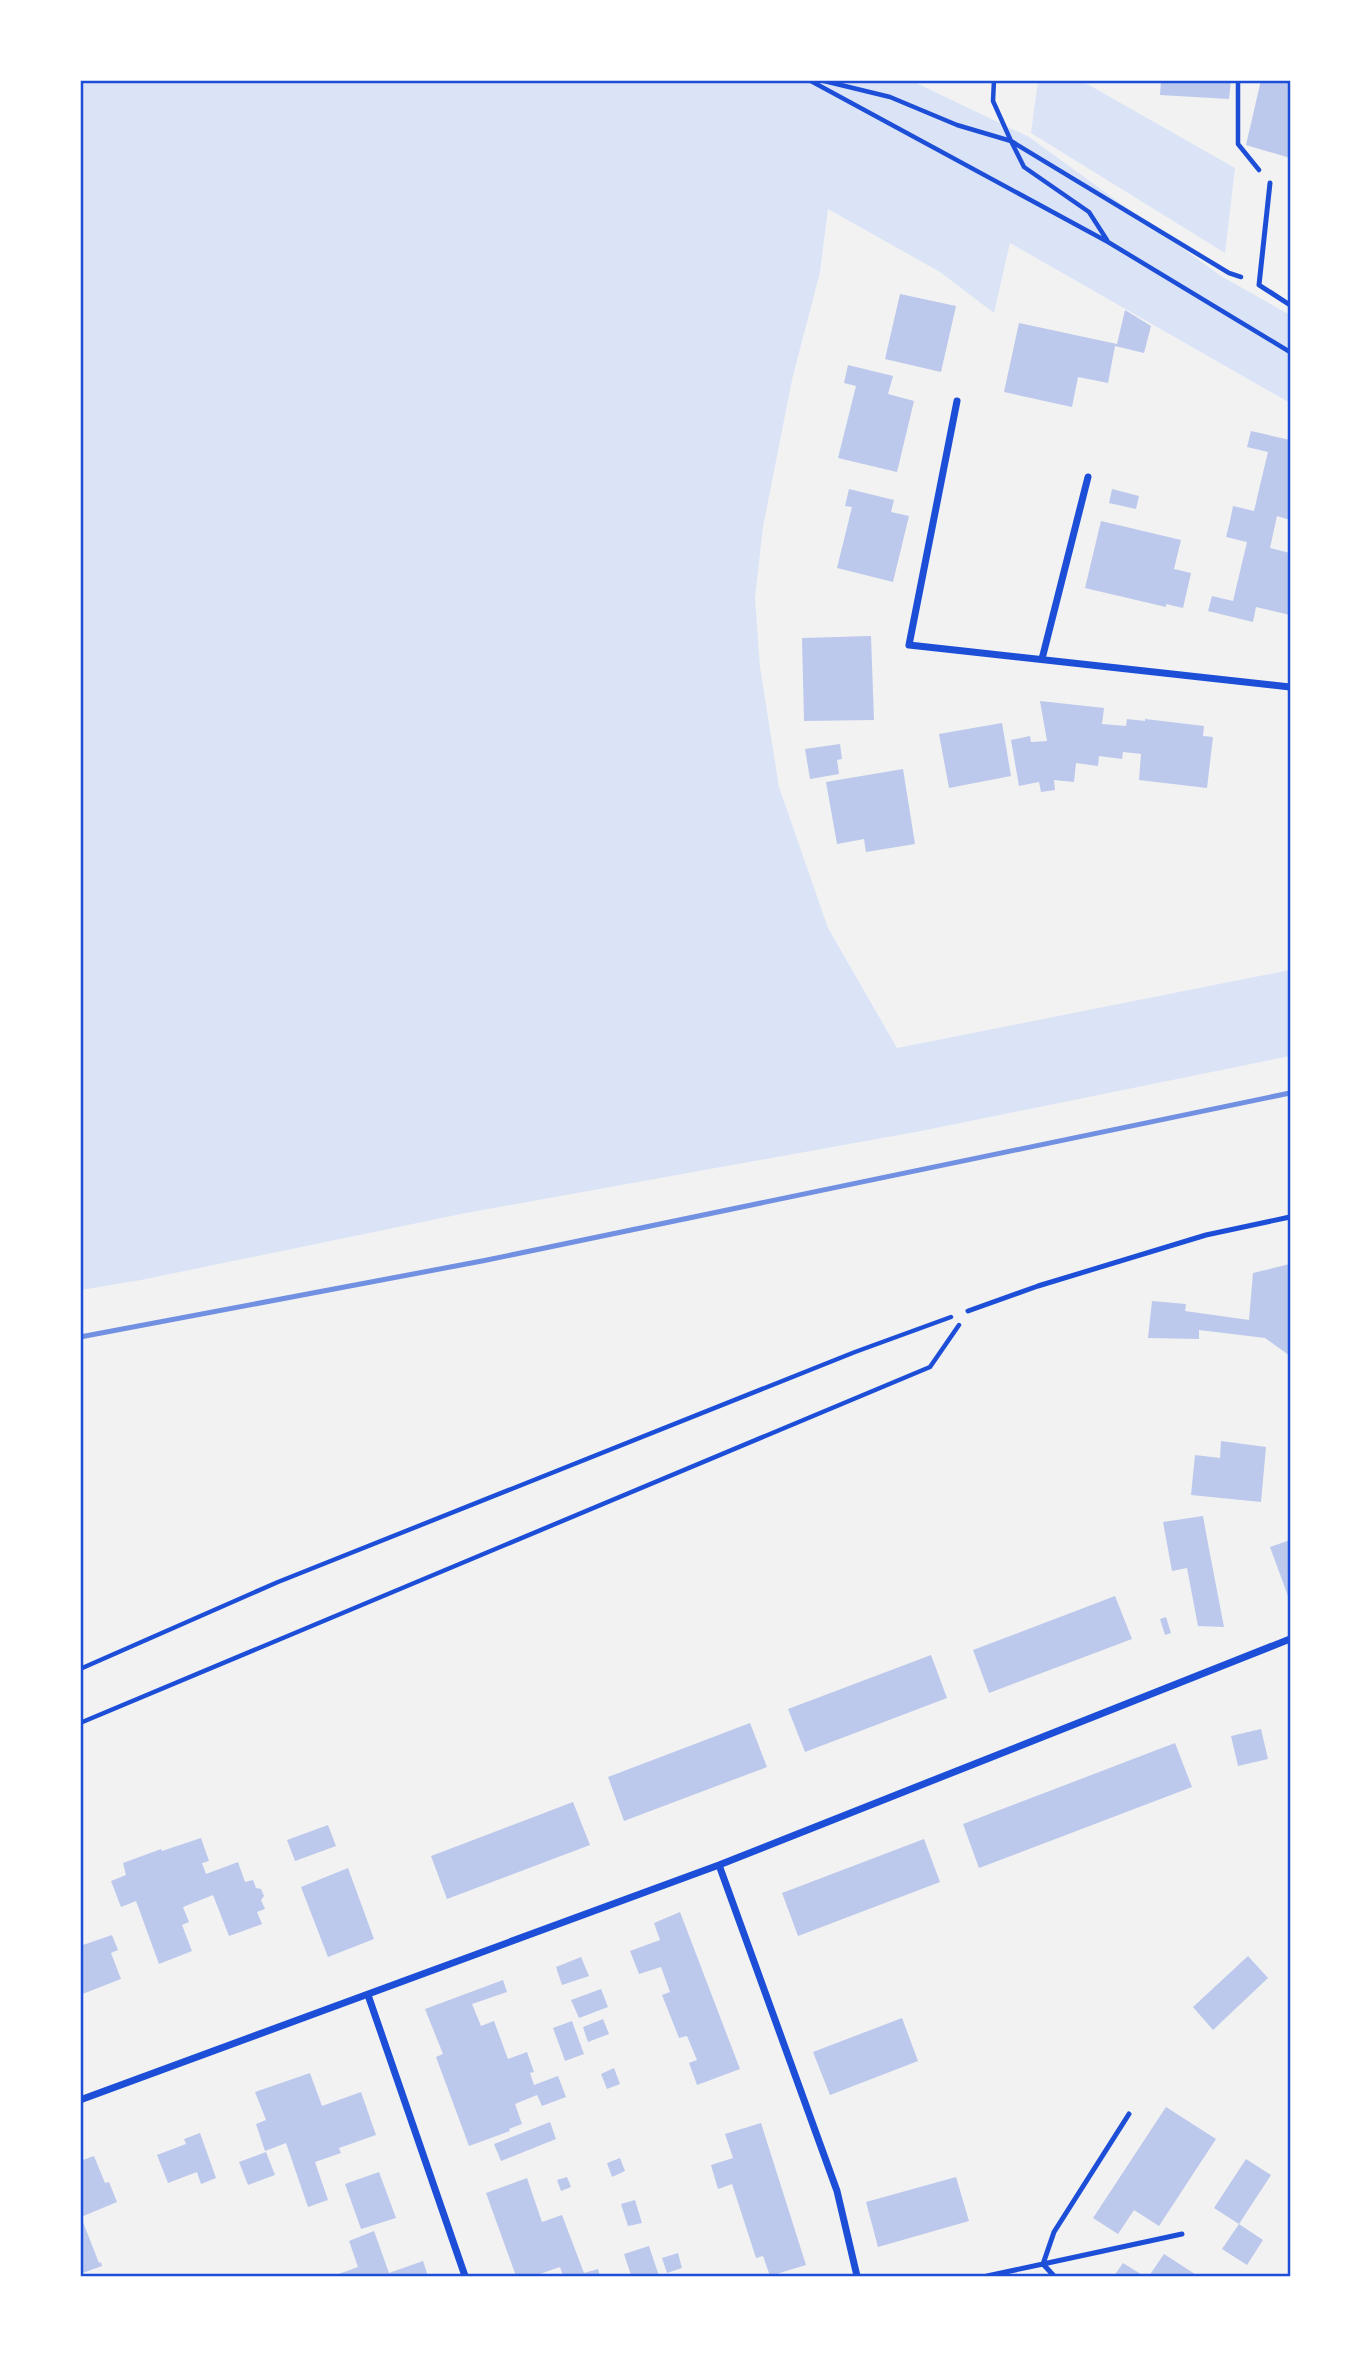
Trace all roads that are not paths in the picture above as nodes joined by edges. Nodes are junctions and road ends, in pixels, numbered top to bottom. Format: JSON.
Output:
{"nodes":[{"id":1,"x":1270,"y":183,"type":"road end"},
{"id":2,"x":1290,"y":304,"type":"edge"},
{"id":3,"x":957,"y":401,"type":"dead end"},
{"id":4,"x":1088,"y":477,"type":"dead end"},
{"id":5,"x":1042,"y":659,"type":"junction"},
{"id":6,"x":1290,"y":687,"type":"edge"},
{"id":7,"x":1290,"y":1217,"type":"edge"},
{"id":8,"x":968,"y":1311,"type":"road end"},
{"id":9,"x":1290,"y":1639,"type":"edge"},
{"id":10,"x":719,"y":1865,"type":"junction"},
{"id":11,"x":368,"y":1995,"type":"junction"},
{"id":12,"x":80,"y":2100,"type":"edge"},
{"id":13,"x":1129,"y":2115,"type":"dead end"},
{"id":14,"x":1182,"y":2234,"type":"dead end"},
{"id":15,"x":1043,"y":2264,"type":"junction"},
{"id":16,"x":465,"y":2277,"type":"edge"},
{"id":17,"x":857,"y":2277,"type":"edge"},
{"id":18,"x":987,"y":2277,"type":"edge"},
{"id":19,"x":1054,"y":2277,"type":"edge"}],
"edges":[{"from":1,"to":2,"type":"lane"},
{"from":3,"to":5,"type":"street"},
{"from":4,"to":5,"type":"street"},
{"from":5,"to":6,"type":"street"},
{"from":7,"to":8,"type":"lane"},
{"from":9,"to":10,"type":"street"},
{"from":10,"to":11,"type":"street"},
{"from":10,"to":17,"type":"street"},
{"from":11,"to":12,"type":"street"},
{"from":11,"to":16,"type":"street"},
{"from":13,"to":15,"type":"lane"},
{"from":14,"to":15,"type":"lane"},
{"from":15,"to":18,"type":"lane"},
{"from":15,"to":19,"type":"lane"}]}
